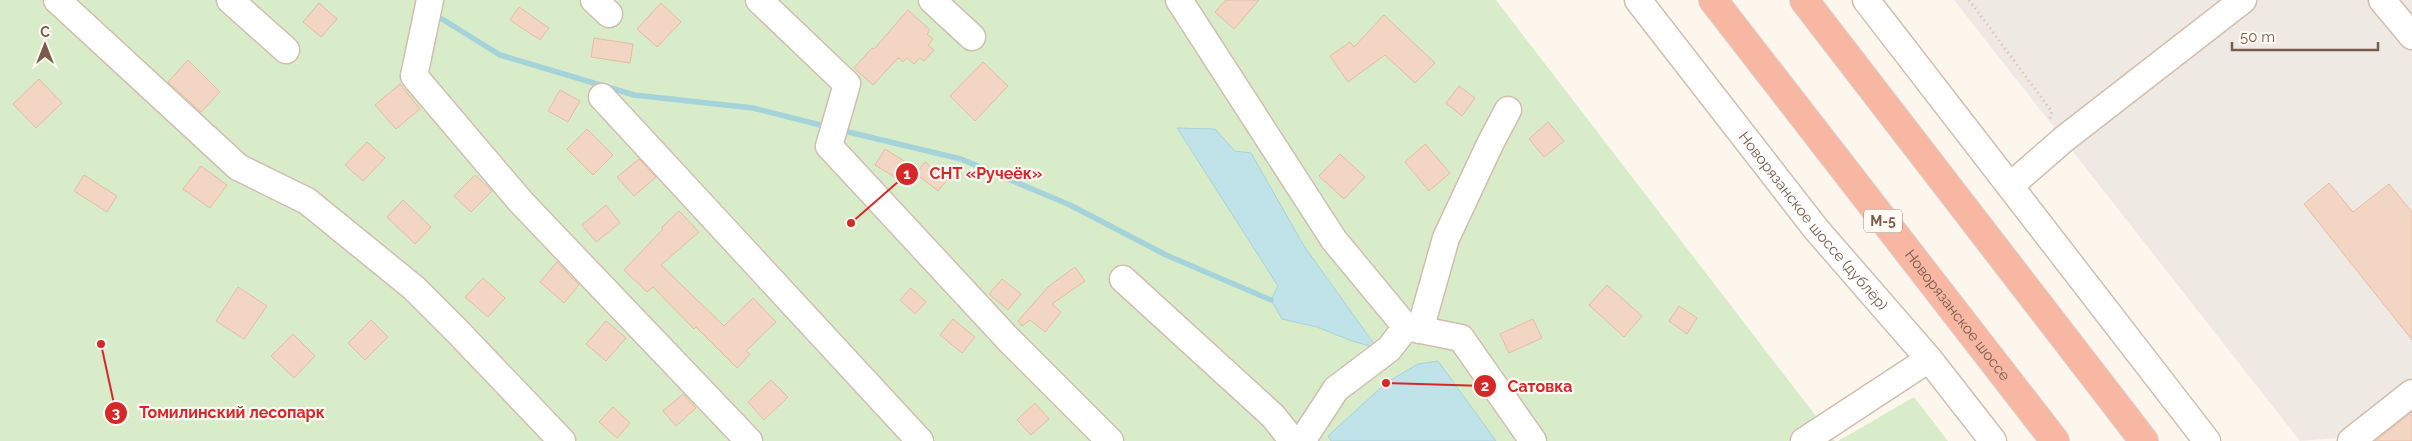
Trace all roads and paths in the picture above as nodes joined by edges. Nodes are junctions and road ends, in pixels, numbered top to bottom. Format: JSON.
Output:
{"nodes":[{"id":1,"x":57,"y":0,"type":"edge"},
{"id":2,"x":230,"y":0,"type":"edge"},
{"id":3,"x":430,"y":0,"type":"edge"},
{"id":4,"x":759,"y":0,"type":"edge"},
{"id":5,"x":932,"y":0,"type":"edge"},
{"id":6,"x":1179,"y":0,"type":"edge"},
{"id":7,"x":1638,"y":0,"type":"edge"},
{"id":8,"x":1713,"y":0,"type":"edge"},
{"id":9,"x":1804,"y":0,"type":"edge"},
{"id":10,"x":1866,"y":0,"type":"edge"},
{"id":11,"x":1968,"y":0,"type":"edge"},
{"id":12,"x":2243,"y":0,"type":"edge"},
{"id":13,"x":2382,"y":0,"type":"edge"},
{"id":14,"x":2412,"y":36,"type":"edge"},
{"id":15,"x":972,"y":37,"type":"dead end"},
{"id":16,"x":286,"y":50,"type":"dead end"},
{"id":17,"x":602,"y":97,"type":"dead end"},
{"id":18,"x":1508,"y":110,"type":"dead end"},
{"id":19,"x":2060,"y":142,"type":"junction"},
{"id":20,"x":2010,"y":186,"type":"junction"},
{"id":21,"x":1123,"y":279,"type":"dead end"},
{"id":22,"x":1413,"y":328,"type":"junction"},
{"id":23,"x":1929,"y":358,"type":"junction"},
{"id":24,"x":2412,"y":393,"type":"edge"},
{"id":25,"x":562,"y":441,"type":"edge"},
{"id":26,"x":749,"y":441,"type":"edge"},
{"id":27,"x":920,"y":441,"type":"edge"},
{"id":28,"x":1110,"y":441,"type":"edge"},
{"id":29,"x":1293,"y":441,"type":"edge"},
{"id":30,"x":1302,"y":441,"type":"edge"},
{"id":31,"x":1533,"y":441,"type":"edge"},
{"id":32,"x":1804,"y":441,"type":"edge"},
{"id":33,"x":1993,"y":441,"type":"edge"},
{"id":34,"x":2055,"y":441,"type":"edge"},
{"id":35,"x":2144,"y":441,"type":"edge"},
{"id":36,"x":2207,"y":441,"type":"edge"},
{"id":37,"x":2351,"y":441,"type":"edge"}],
"edges":[{"from":1,"to":25,"type":"street"},
{"from":2,"to":16,"type":"street"},
{"from":3,"to":26,"type":"street"},
{"from":4,"to":28,"type":"street"},
{"from":5,"to":15,"type":"street"},
{"from":6,"to":22,"type":"street"},
{"from":7,"to":23,"type":"street","name":"Новорязанское шоссе (дублёр)"},
{"from":8,"to":34,"type":"highway","name":"Новорязанское шоссе","number":"М-5"},
{"from":9,"to":35,"type":"highway"},
{"from":10,"to":20,"type":"street"},
{"from":11,"to":19,"type":"path"},
{"from":12,"to":19,"type":"street"},
{"from":13,"to":14,"type":"street"},
{"from":17,"to":27,"type":"street"},
{"from":18,"to":22,"type":"street"},
{"from":19,"to":20,"type":"street"},
{"from":20,"to":36,"type":"street"},
{"from":21,"to":29,"type":"street"},
{"from":22,"to":30,"type":"street"},
{"from":22,"to":31,"type":"street"},
{"from":23,"to":32,"type":"street"},
{"from":23,"to":33,"type":"street","name":"Новорязанское шоссе (дублёр)"},
{"from":24,"to":37,"type":"street"}]}
